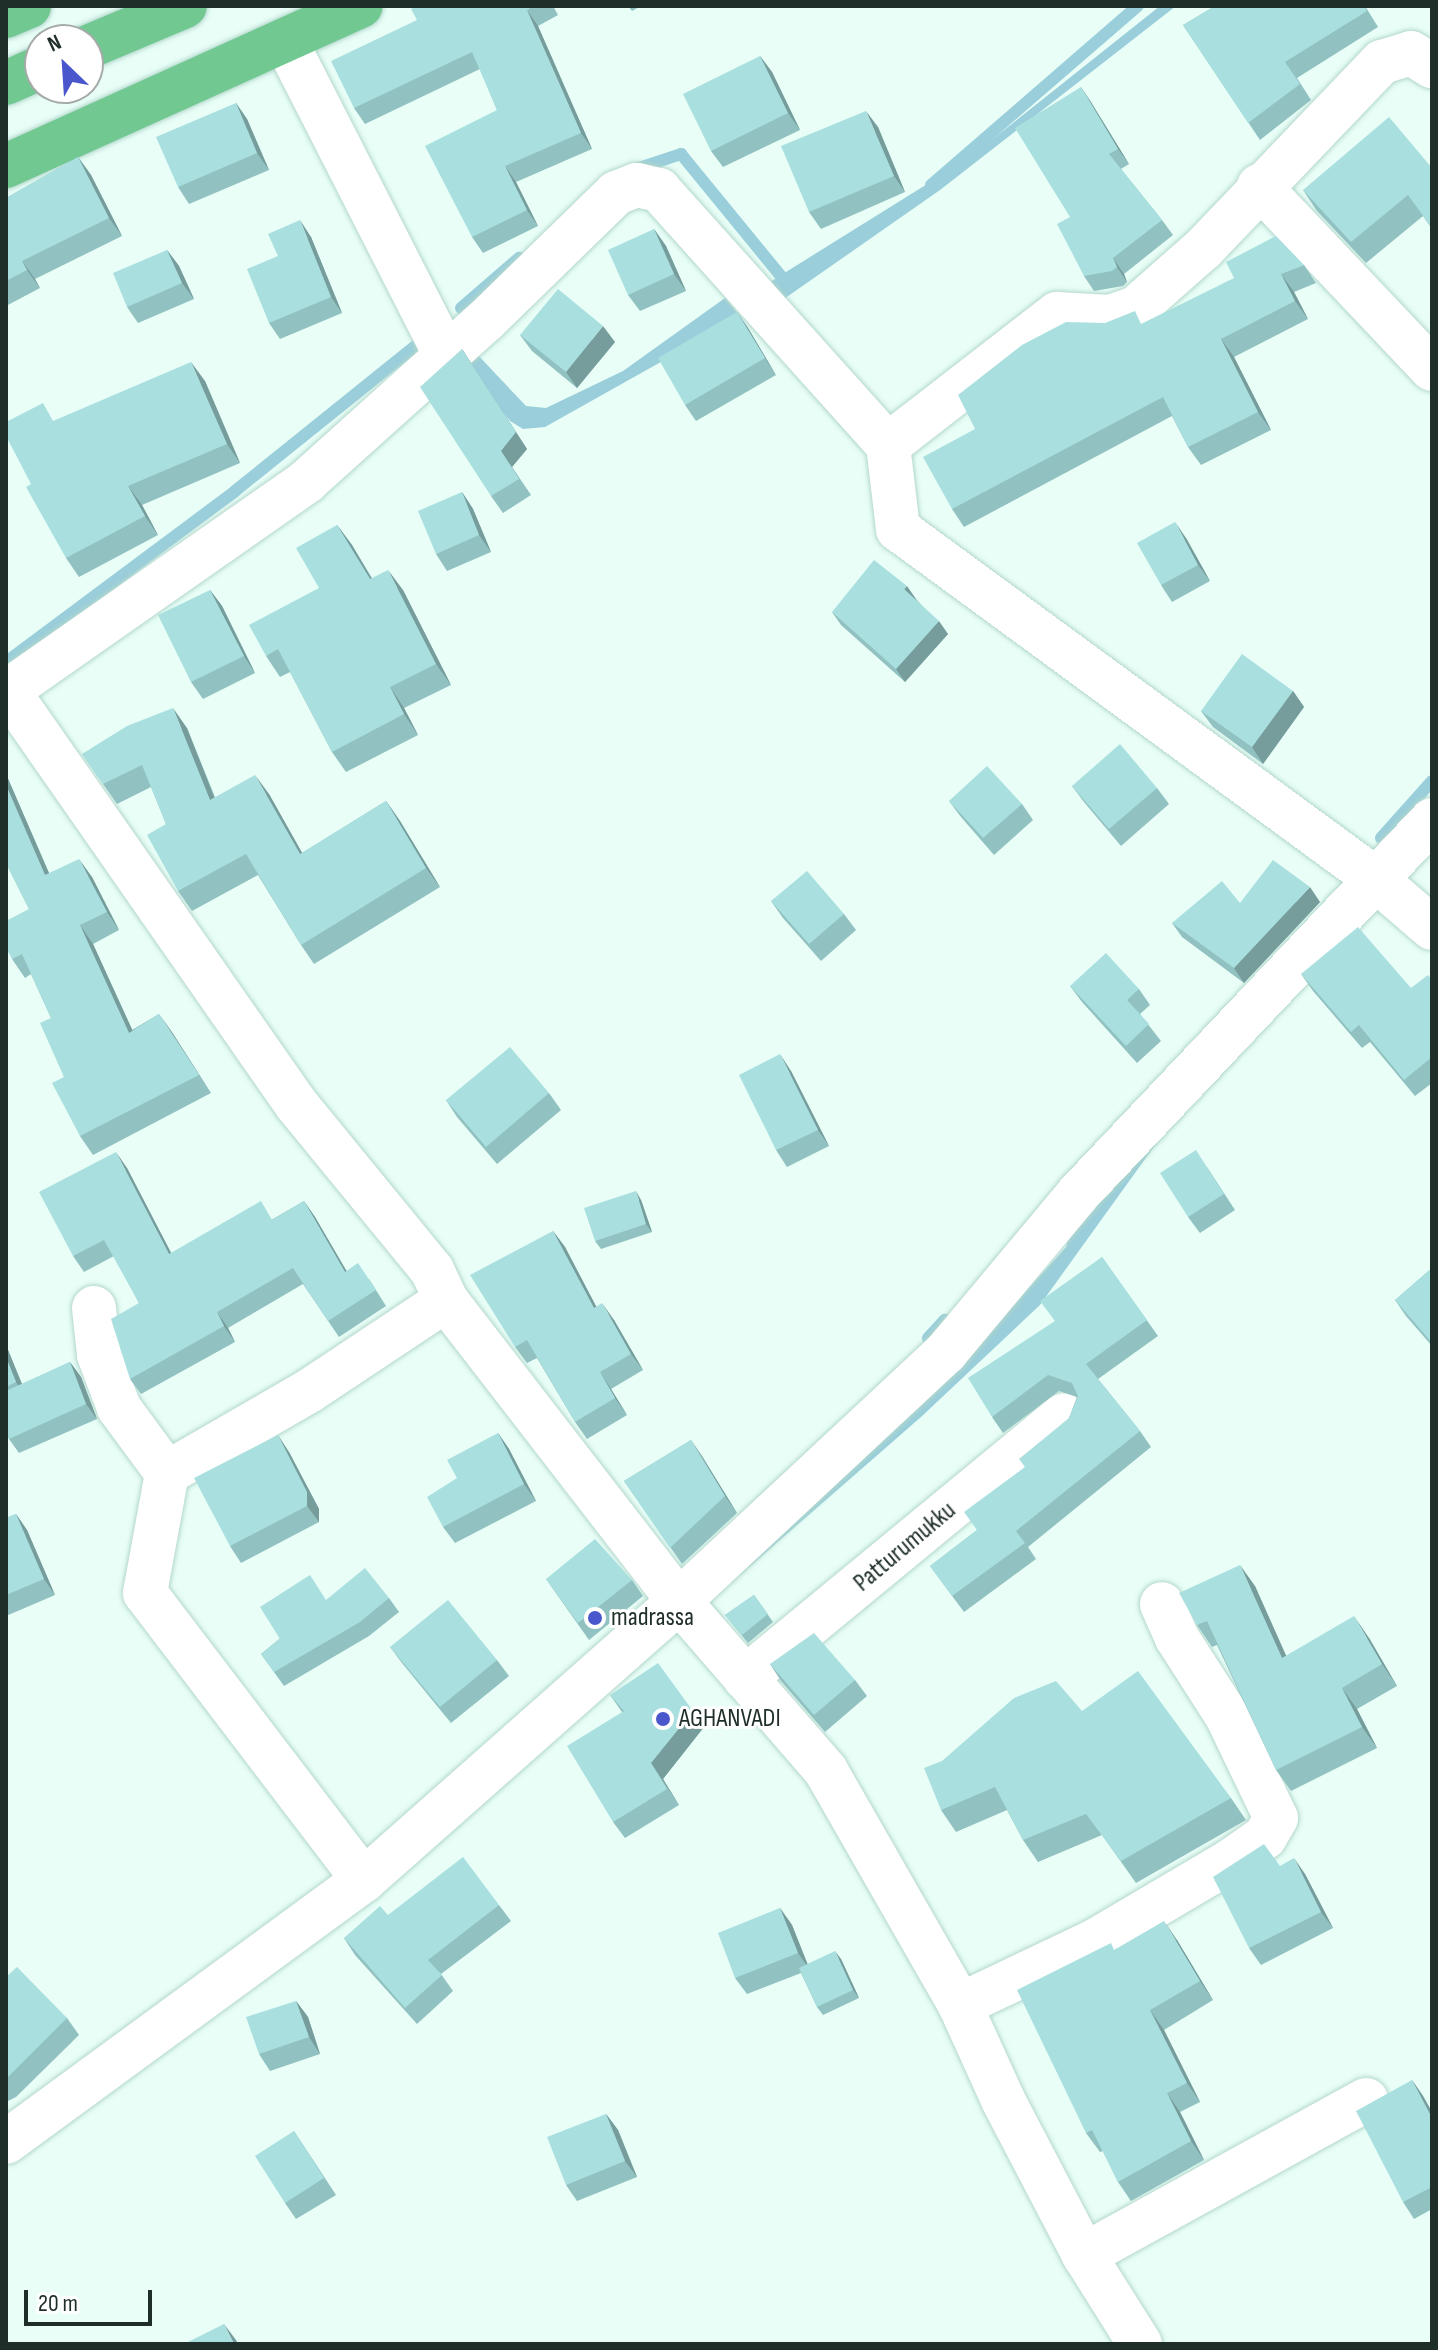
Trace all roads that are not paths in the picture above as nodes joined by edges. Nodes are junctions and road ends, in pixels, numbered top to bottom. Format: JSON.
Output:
{"nodes":[{"id":1,"x":29,"y":6,"type":"edge"},
{"id":2,"x":185,"y":6,"type":"edge"},
{"id":3,"x":361,"y":6,"type":"edge"},
{"id":4,"x":6,"y":16,"type":"edge"},
{"id":5,"x":104,"y":40,"type":"edge"},
{"id":6,"x":286,"y":42,"type":"junction"},
{"id":7,"x":1432,"y":66,"type":"edge"},
{"id":8,"x":6,"y":166,"type":"edge"},
{"id":9,"x":1259,"y":186,"type":"junction"},
{"id":10,"x":446,"y":356,"type":"junction"},
{"id":11,"x":1432,"y":369,"type":"edge"},
{"id":12,"x":888,"y":445,"type":"junction"},
{"id":13,"x":7,"y":691,"type":"edge"},
{"id":14,"x":1432,"y":820,"type":"edge"},
{"id":15,"x":1373,"y":877,"type":"junction"},
{"id":16,"x":1432,"y":928,"type":"edge"},
{"id":17,"x":446,"y":1300,"type":"junction"},
{"id":18,"x":94,"y":1308,"type":"dead end"},
{"id":19,"x":1064,"y":1415,"type":"dead end"},
{"id":20,"x":167,"y":1473,"type":"junction"},
{"id":21,"x":679,"y":1601,"type":"junction"},
{"id":22,"x":1162,"y":1604,"type":"dead end"},
{"id":23,"x":745,"y":1678,"type":"junction"},
{"id":24,"x":364,"y":1880,"type":"junction"},
{"id":25,"x":960,"y":2005,"type":"junction"},
{"id":26,"x":1366,"y":2100,"type":"dead end"},
{"id":27,"x":6,"y":2142,"type":"edge"},
{"id":28,"x":1084,"y":2255,"type":"junction"},
{"id":29,"x":1140,"y":2344,"type":"edge"}],
"edges":[{"from":1,"to":4,"type":"highway"},
{"from":2,"to":5,"type":"highway"},
{"from":3,"to":6,"type":"highway"},
{"from":6,"to":8,"type":"highway"},
{"from":6,"to":10,"type":"street"},
{"from":7,"to":9,"type":"street"},
{"from":9,"to":11,"type":"street"},
{"from":9,"to":12,"type":"street"},
{"from":10,"to":12,"type":"street"},
{"from":10,"to":13,"type":"street"},
{"from":12,"to":15,"type":"street"},
{"from":13,"to":17,"type":"street"},
{"from":14,"to":15,"type":"street"},
{"from":15,"to":16,"type":"street"},
{"from":15,"to":21,"type":"street"},
{"from":17,"to":20,"type":"street"},
{"from":17,"to":21,"type":"street"},
{"from":18,"to":20,"type":"street"},
{"from":19,"to":23,"type":"street","name":"Patturumukku"},
{"from":20,"to":24,"type":"street"},
{"from":21,"to":23,"type":"street"},
{"from":21,"to":24,"type":"street"},
{"from":22,"to":25,"type":"street"},
{"from":23,"to":25,"type":"street"},
{"from":24,"to":27,"type":"street"},
{"from":25,"to":28,"type":"street"},
{"from":26,"to":28,"type":"street"},
{"from":28,"to":29,"type":"street"}]}
